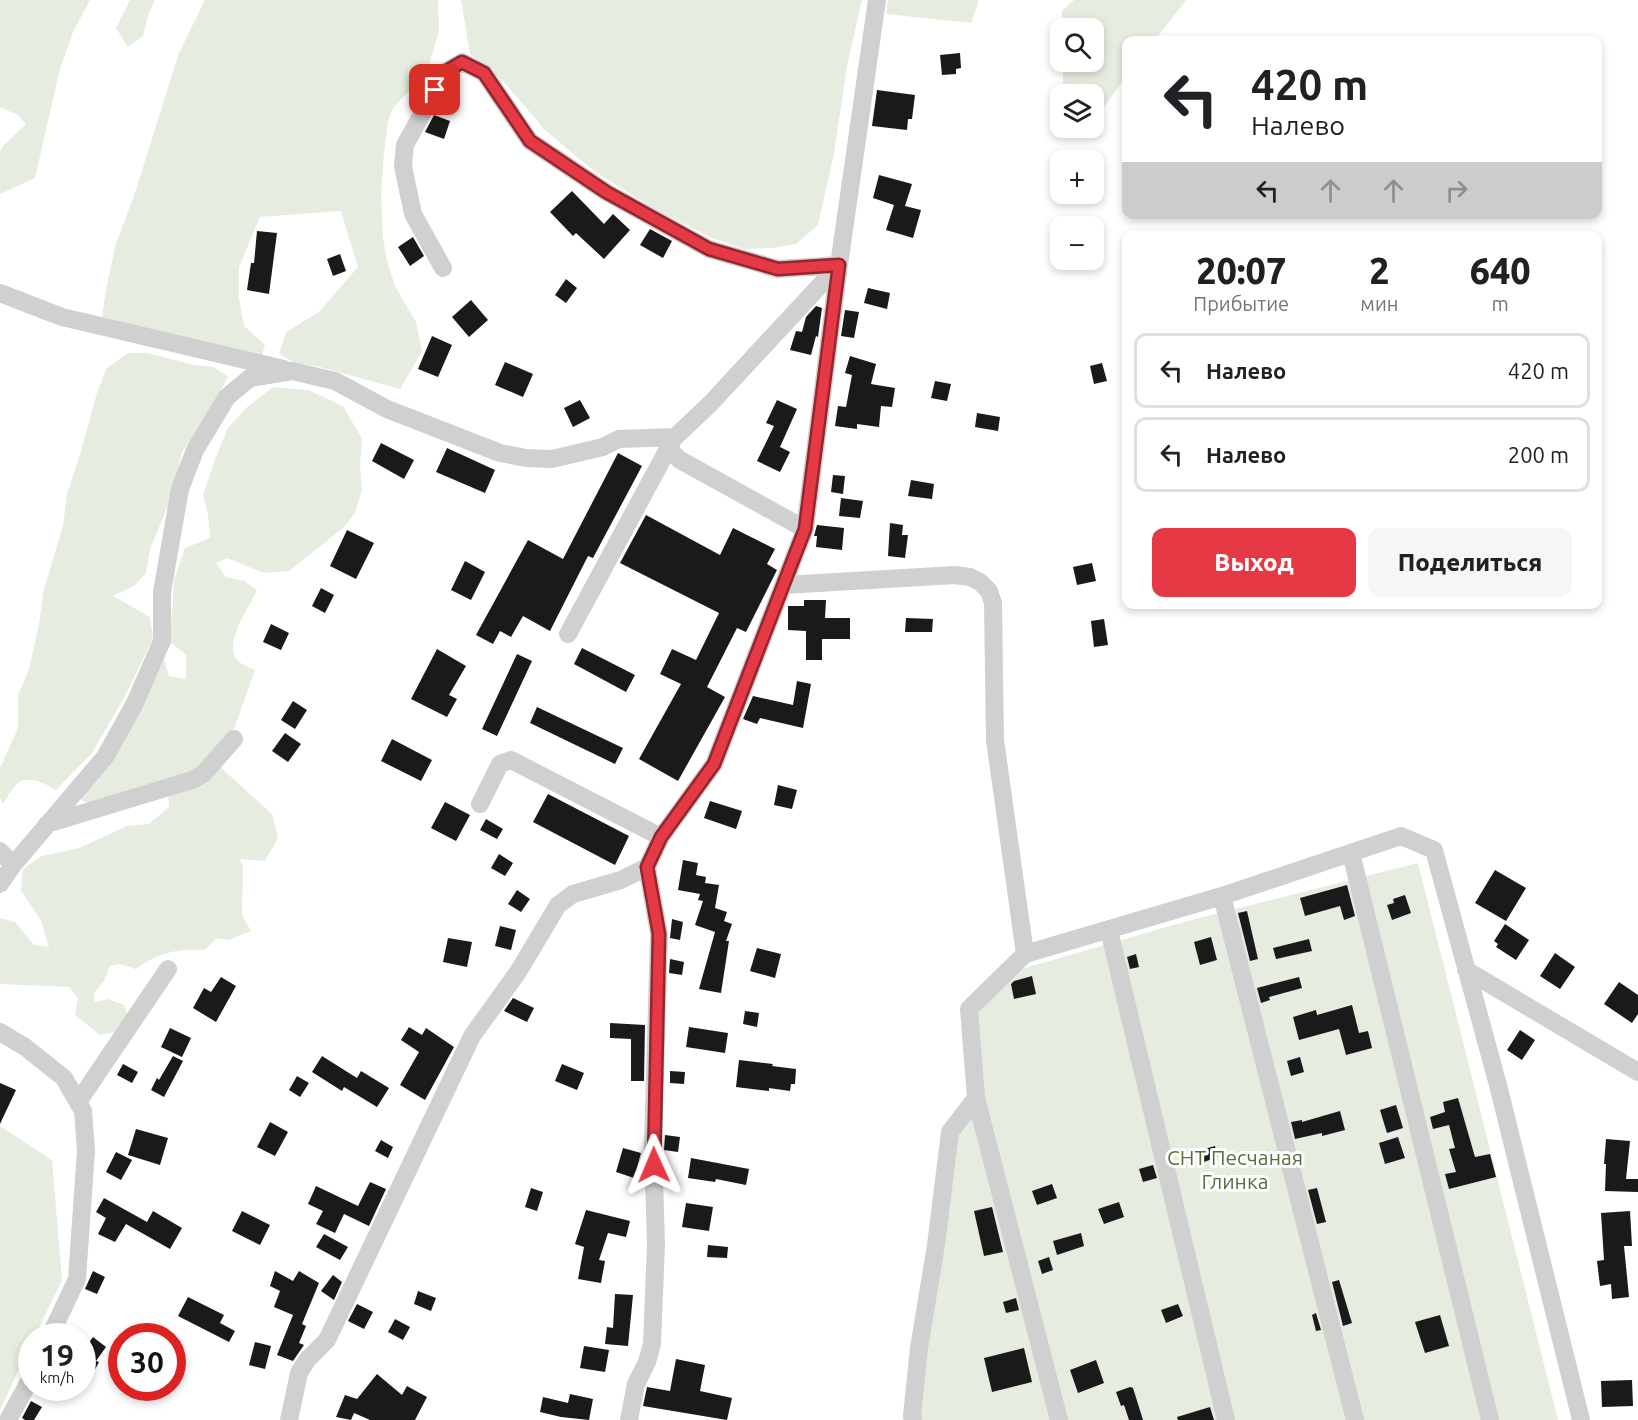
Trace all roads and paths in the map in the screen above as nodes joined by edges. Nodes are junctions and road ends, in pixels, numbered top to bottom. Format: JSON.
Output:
{"nodes":[{"id":1,"x":877,"y":0,"type":"edge"},
{"id":2,"x":839,"y":265,"type":"junction"},
{"id":3,"x":443,"y":268,"type":"dead end"},
{"id":4,"x":0,"y":293,"type":"edge"},
{"id":5,"x":292,"y":371,"type":"junction"},
{"id":6,"x":672,"y":443,"type":"junction"},
{"id":7,"x":805,"y":529,"type":"junction"},
{"id":8,"x":784,"y":585,"type":"junction"},
{"id":9,"x":568,"y":634,"type":"dead end"},
{"id":10,"x":234,"y":738,"type":"dead end"},
{"id":11,"x":480,"y":804,"type":"dead end"},
{"id":12,"x":46,"y":825,"type":"junction"},
{"id":13,"x":661,"y":837,"type":"junction"},
{"id":14,"x":0,"y":852,"type":"edge"},
{"id":15,"x":1351,"y":853,"type":"junction"},
{"id":16,"x":13,"y":865,"type":"junction"},
{"id":17,"x":647,"y":867,"type":"junction"},
{"id":18,"x":0,"y":884,"type":"edge"},
{"id":19,"x":1222,"y":896,"type":"junction"},
{"id":20,"x":1109,"y":930,"type":"junction"},
{"id":21,"x":1025,"y":954,"type":"junction"},
{"id":22,"x":168,"y":969,"type":"dead end"},
{"id":23,"x":1466,"y":970,"type":"junction"},
{"id":24,"x":0,"y":1032,"type":"edge"},
{"id":25,"x":1638,"y":1072,"type":"edge"},
{"id":26,"x":976,"y":1098,"type":"junction"},
{"id":27,"x":78,"y":1102,"type":"junction"},
{"id":28,"x":56,"y":1323,"type":"edge"},
{"id":29,"x":18,"y":1401,"type":"edge"},
{"id":30,"x":912,"y":1419,"type":"edge"},
{"id":31,"x":8,"y":1420,"type":"edge"},
{"id":32,"x":289,"y":1420,"type":"edge"},
{"id":33,"x":629,"y":1420,"type":"edge"},
{"id":34,"x":1059,"y":1420,"type":"edge"},
{"id":35,"x":1226,"y":1420,"type":"edge"},
{"id":36,"x":1355,"y":1420,"type":"edge"},
{"id":37,"x":1490,"y":1420,"type":"edge"},
{"id":38,"x":1581,"y":1420,"type":"edge"}],
"edges":[{"from":1,"to":2,"type":"street"},
{"from":2,"to":3,"type":"street"},
{"from":2,"to":6,"type":"street"},
{"from":2,"to":7,"type":"street"},
{"from":4,"to":5,"type":"street"},
{"from":5,"to":6,"type":"street"},
{"from":5,"to":12,"type":"street"},
{"from":6,"to":7,"type":"street"},
{"from":6,"to":9,"type":"street"},
{"from":7,"to":8,"type":"street"},
{"from":8,"to":13,"type":"street"},
{"from":8,"to":21,"type":"street"},
{"from":10,"to":12,"type":"street"},
{"from":11,"to":13,"type":"street"},
{"from":12,"to":16,"type":"street"},
{"from":13,"to":17,"type":"street"},
{"from":14,"to":16,"type":"street"},
{"from":15,"to":19,"type":"street"},
{"from":15,"to":23,"type":"street"},
{"from":15,"to":37,"type":"street"},
{"from":16,"to":18,"type":"street"},
{"from":17,"to":32,"type":"street"},
{"from":17,"to":33,"type":"street"},
{"from":19,"to":20,"type":"street"},
{"from":19,"to":36,"type":"street"},
{"from":20,"to":21,"type":"street"},
{"from":20,"to":35,"type":"street"},
{"from":21,"to":26,"type":"street"},
{"from":22,"to":27,"type":"street"},
{"from":23,"to":25,"type":"street"},
{"from":23,"to":38,"type":"street"},
{"from":24,"to":27,"type":"street"},
{"from":26,"to":30,"type":"street"},
{"from":26,"to":34,"type":"street"},
{"from":27,"to":28,"type":"street"},
{"from":29,"to":31,"type":"street"}]}
